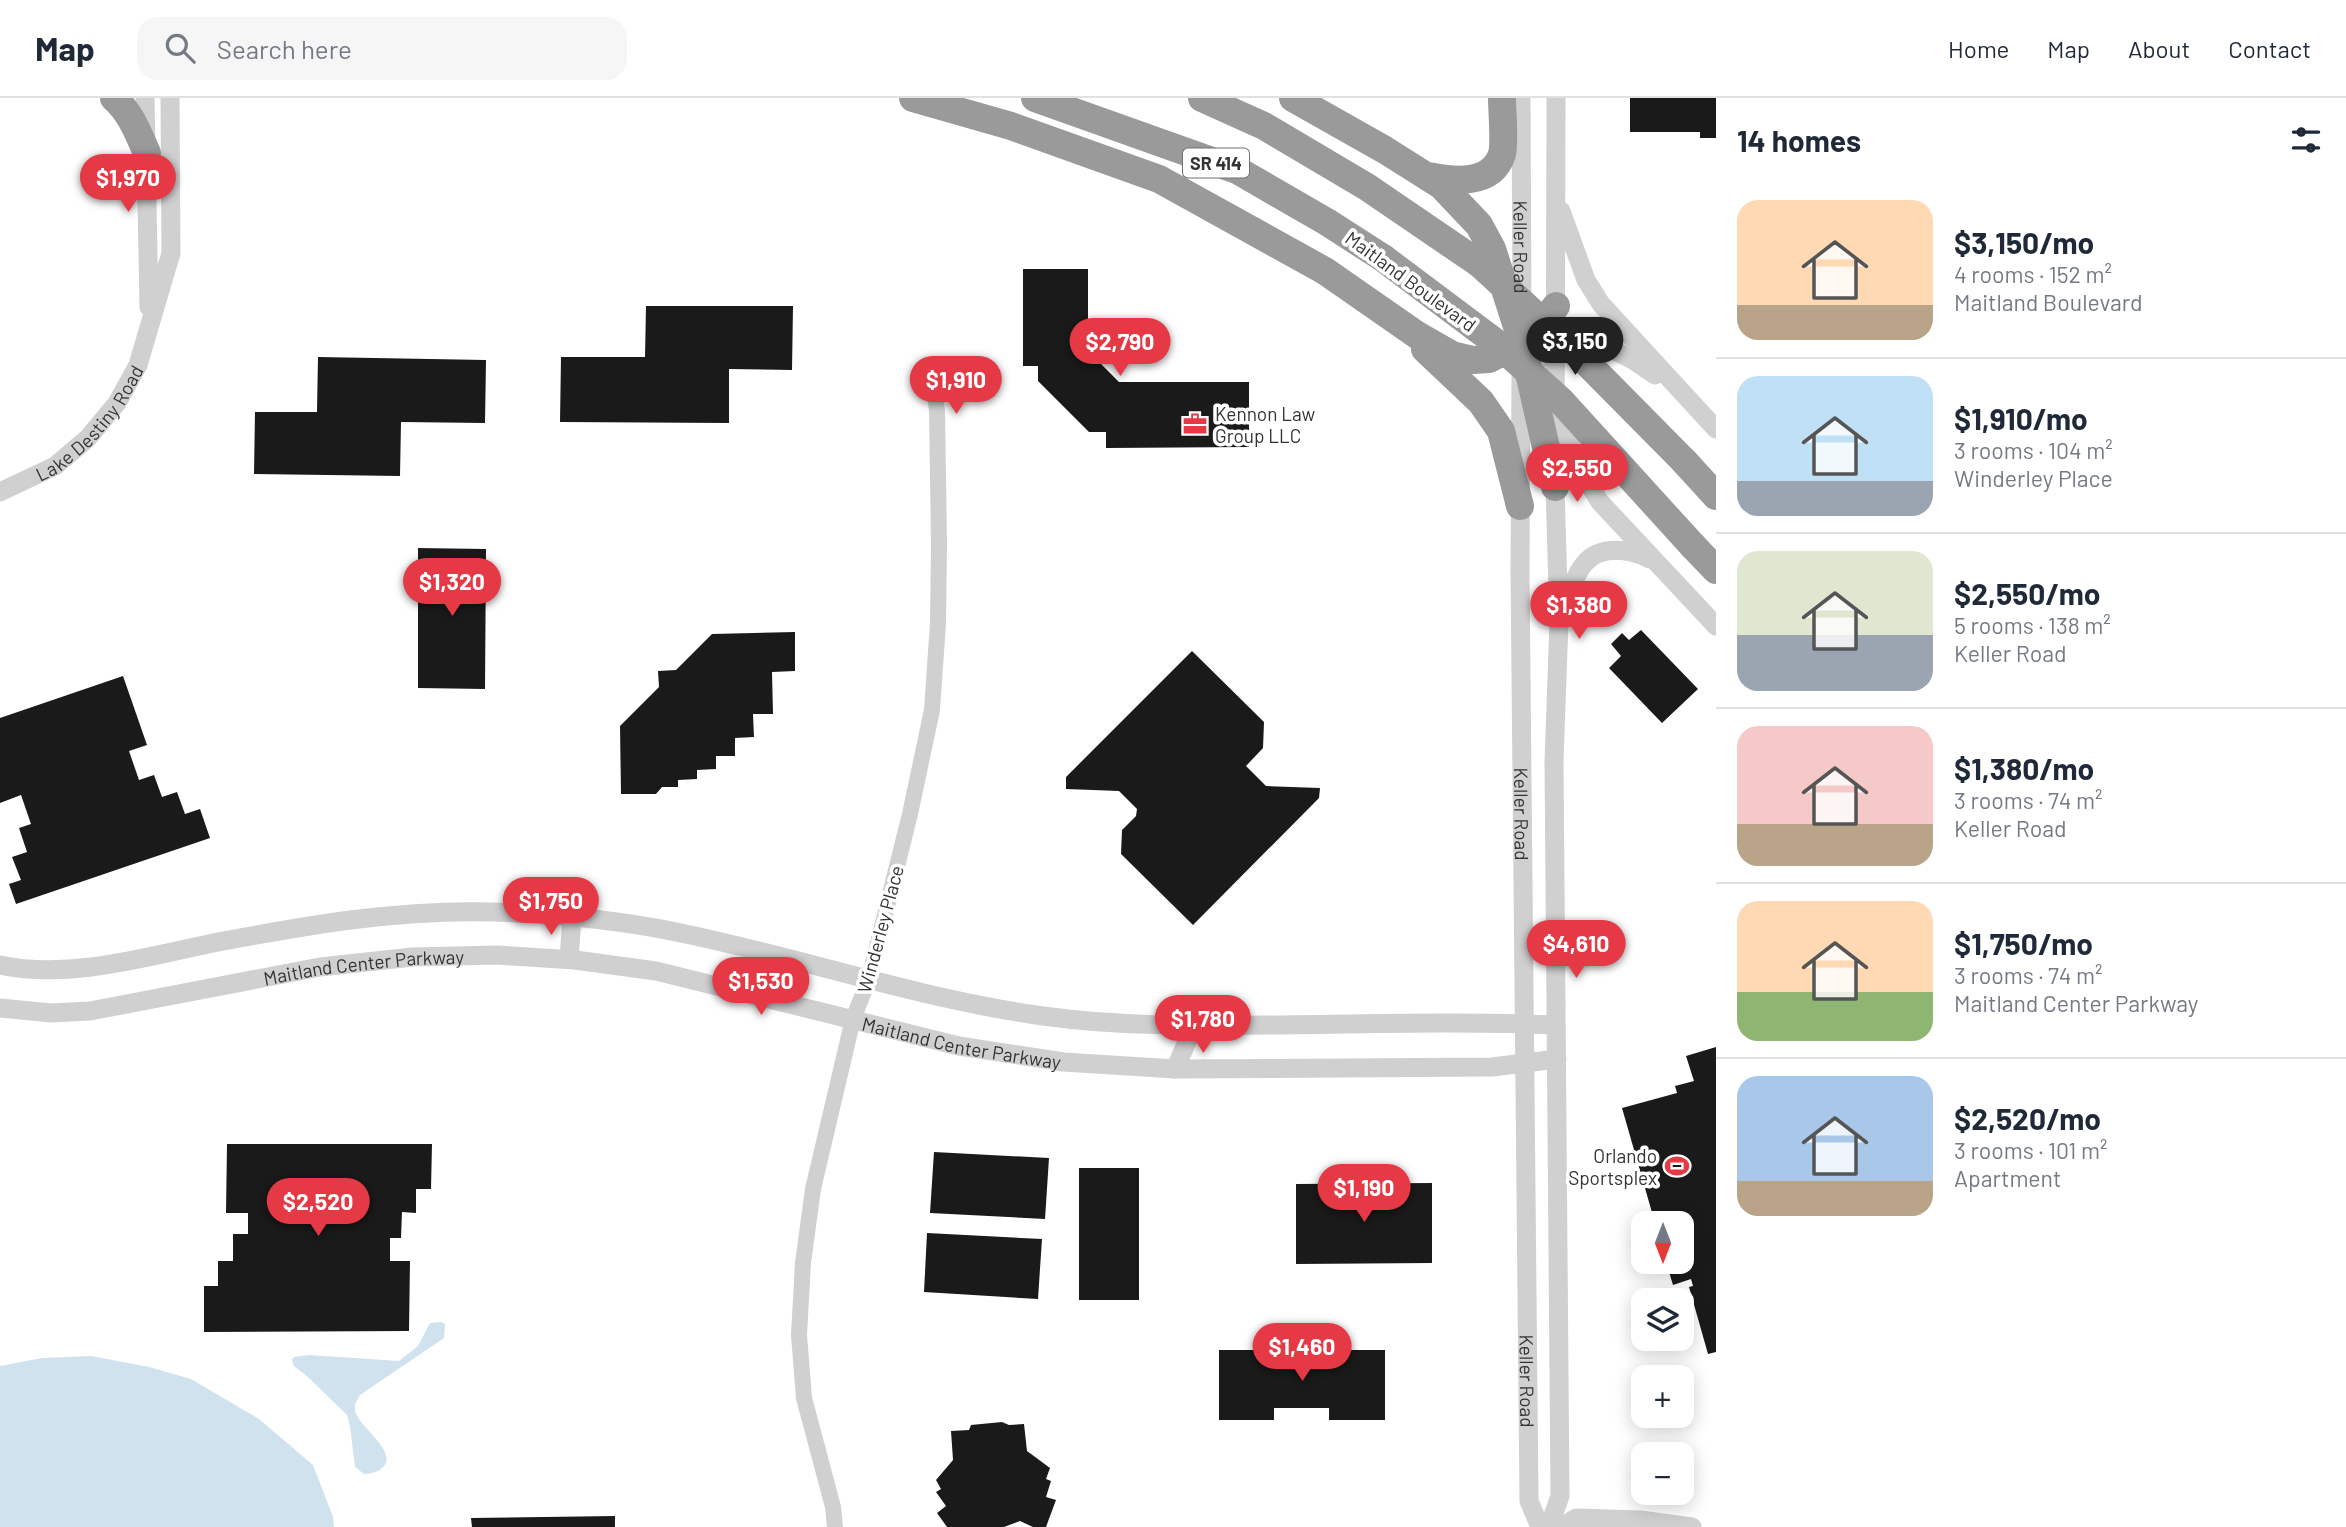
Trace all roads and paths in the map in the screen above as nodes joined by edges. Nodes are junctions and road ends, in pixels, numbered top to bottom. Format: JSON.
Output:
{"nodes":[{"id":1,"x":114,"y":98,"type":"edge"},
{"id":2,"x":145,"y":98,"type":"edge"},
{"id":3,"x":170,"y":98,"type":"edge"},
{"id":4,"x":914,"y":98,"type":"edge"},
{"id":5,"x":1035,"y":98,"type":"edge"},
{"id":6,"x":1202,"y":98,"type":"edge"},
{"id":7,"x":1293,"y":98,"type":"edge"},
{"id":8,"x":1502,"y":98,"type":"edge"},
{"id":9,"x":1521,"y":98,"type":"edge"},
{"id":10,"x":1556,"y":98,"type":"edge"},
{"id":11,"x":147,"y":153,"type":"junction"},
{"id":12,"x":1427,"y":176,"type":"junction"},
{"id":13,"x":1556,"y":198,"type":"junction"},
{"id":14,"x":1556,"y":306,"type":"junction"},
{"id":15,"x":1404,"y":326,"type":"junction"},
{"id":16,"x":149,"y":329,"type":"junction"},
{"id":17,"x":1555,"y":348,"type":"junction"},
{"id":18,"x":1528,"y":361,"type":"junction"},
{"id":19,"x":931,"y":367,"type":"dead end"},
{"id":20,"x":1555,"y":406,"type":"junction"},
{"id":21,"x":1697,"y":409,"type":"junction"},
{"id":22,"x":1716,"y":429,"type":"edge"},
{"id":23,"x":1555,"y":487,"type":"junction"},
{"id":24,"x":0,"y":492,"type":"edge"},
{"id":25,"x":1716,"y":496,"type":"edge"},
{"id":26,"x":1520,"y":506,"type":"junction"},
{"id":27,"x":1658,"y":564,"type":"junction"},
{"id":28,"x":1716,"y":570,"type":"edge"},
{"id":29,"x":1559,"y":622,"type":"junction"},
{"id":30,"x":1716,"y":626,"type":"edge"},
{"id":31,"x":572,"y":917,"type":"junction"},
{"id":32,"x":569,"y":959,"type":"junction"},
{"id":33,"x":0,"y":965,"type":"edge"},
{"id":34,"x":869,"y":979,"type":"junction"},
{"id":35,"x":0,"y":1008,"type":"edge"},
{"id":36,"x":853,"y":1019,"type":"junction"},
{"id":37,"x":1526,"y":1024,"type":"junction"},
{"id":38,"x":1166,"y":1025,"type":"junction"},
{"id":39,"x":1556,"y":1025,"type":"junction"},
{"id":40,"x":1194,"y":1026,"type":"junction"},
{"id":41,"x":1557,"y":1059,"type":"junction"},
{"id":42,"x":1526,"y":1062,"type":"junction"},
{"id":43,"x":1175,"y":1069,"type":"junction"},
{"id":44,"x":835,"y":1527,"type":"edge"},
{"id":45,"x":1540,"y":1527,"type":"edge"},
{"id":46,"x":1549,"y":1527,"type":"edge"},
{"id":47,"x":1562,"y":1527,"type":"edge"},
{"id":48,"x":1692,"y":1527,"type":"edge"}],
"edges":[{"from":1,"to":11,"type":"highway"},
{"from":2,"to":11,"type":"street","name":"Lake Destiny Road"},
{"from":3,"to":16,"type":"street","name":"Lake Destiny Road"},
{"from":4,"to":15,"type":"highway"},
{"from":5,"to":28,"type":"highway","name":"Maitland Boulevard","number":"SR 414","bridge":true},
{"from":6,"to":25,"type":"highway","number":"SR 414","bridge":true},
{"from":7,"to":12,"type":"highway"},
{"from":8,"to":12,"type":"highway"},
{"from":9,"to":18,"type":"street","name":"Keller Road"},
{"from":10,"to":13,"type":"street","name":"Keller Road"},
{"from":11,"to":16,"type":"street","name":"Lake Destiny Road"},
{"from":12,"to":18,"type":"highway"},
{"from":13,"to":14,"type":"street","name":"Keller Road"},
{"from":13,"to":21,"type":"street"},
{"from":14,"to":17,"type":"street","name":"Keller Road"},
{"from":14,"to":18,"type":"highway"},
{"from":15,"to":18,"type":"highway"},
{"from":15,"to":26,"type":"highway"},
{"from":16,"to":24,"type":"street","name":"Lake Destiny Road"},
{"from":17,"to":18,"type":"street"},
{"from":17,"to":20,"type":"street","name":"Keller Road"},
{"from":17,"to":21,"type":"street"},
{"from":18,"to":20,"type":"street"},
{"from":18,"to":23,"type":"highway"},
{"from":18,"to":26,"type":"street","name":"Keller Road"},
{"from":19,"to":34,"type":"street","name":"Winderley Place"},
{"from":20,"to":23,"type":"street","name":"Keller Road"},
{"from":20,"to":27,"type":"street"},
{"from":21,"to":22,"type":"street"},
{"from":23,"to":29,"type":"street","name":"Keller Road"},
{"from":26,"to":37,"type":"street","name":"Keller Road"},
{"from":27,"to":29,"type":"street"},
{"from":27,"to":30,"type":"street"},
{"from":29,"to":39,"type":"street","name":"Keller Road"},
{"from":31,"to":32,"type":"street"},
{"from":31,"to":33,"type":"street","name":"Maitland Center Parkway"},
{"from":31,"to":34,"type":"street","name":"Maitland Center Parkway"},
{"from":32,"to":35,"type":"street","name":"Maitland Center Parkway"},
{"from":32,"to":36,"type":"street","name":"Maitland Center Parkway"},
{"from":34,"to":36,"type":"street","name":"Winderley Place"},
{"from":34,"to":38,"type":"street","name":"Maitland Center Parkway"},
{"from":36,"to":43,"type":"street","name":"Maitland Center Parkway"},
{"from":36,"to":44,"type":"street","name":"Winderley Place"},
{"from":37,"to":39,"type":"street","name":"Maitland Center Parkway"},
{"from":37,"to":40,"type":"street","name":"Maitland Center Parkway"},
{"from":37,"to":42,"type":"street","name":"Keller Road"},
{"from":38,"to":40,"type":"street","name":"Maitland Center Parkway"},
{"from":38,"to":43,"type":"street"},
{"from":39,"to":41,"type":"street","name":"Keller Road"},
{"from":40,"to":43,"type":"street"},
{"from":41,"to":42,"type":"street","name":"Maitland Center Parkway"},
{"from":41,"to":46,"type":"street","name":"Keller Road"},
{"from":42,"to":43,"type":"street","name":"Maitland Center Parkway"},
{"from":42,"to":45,"type":"street","name":"Keller Road"},
{"from":47,"to":48,"type":"street"}]}
